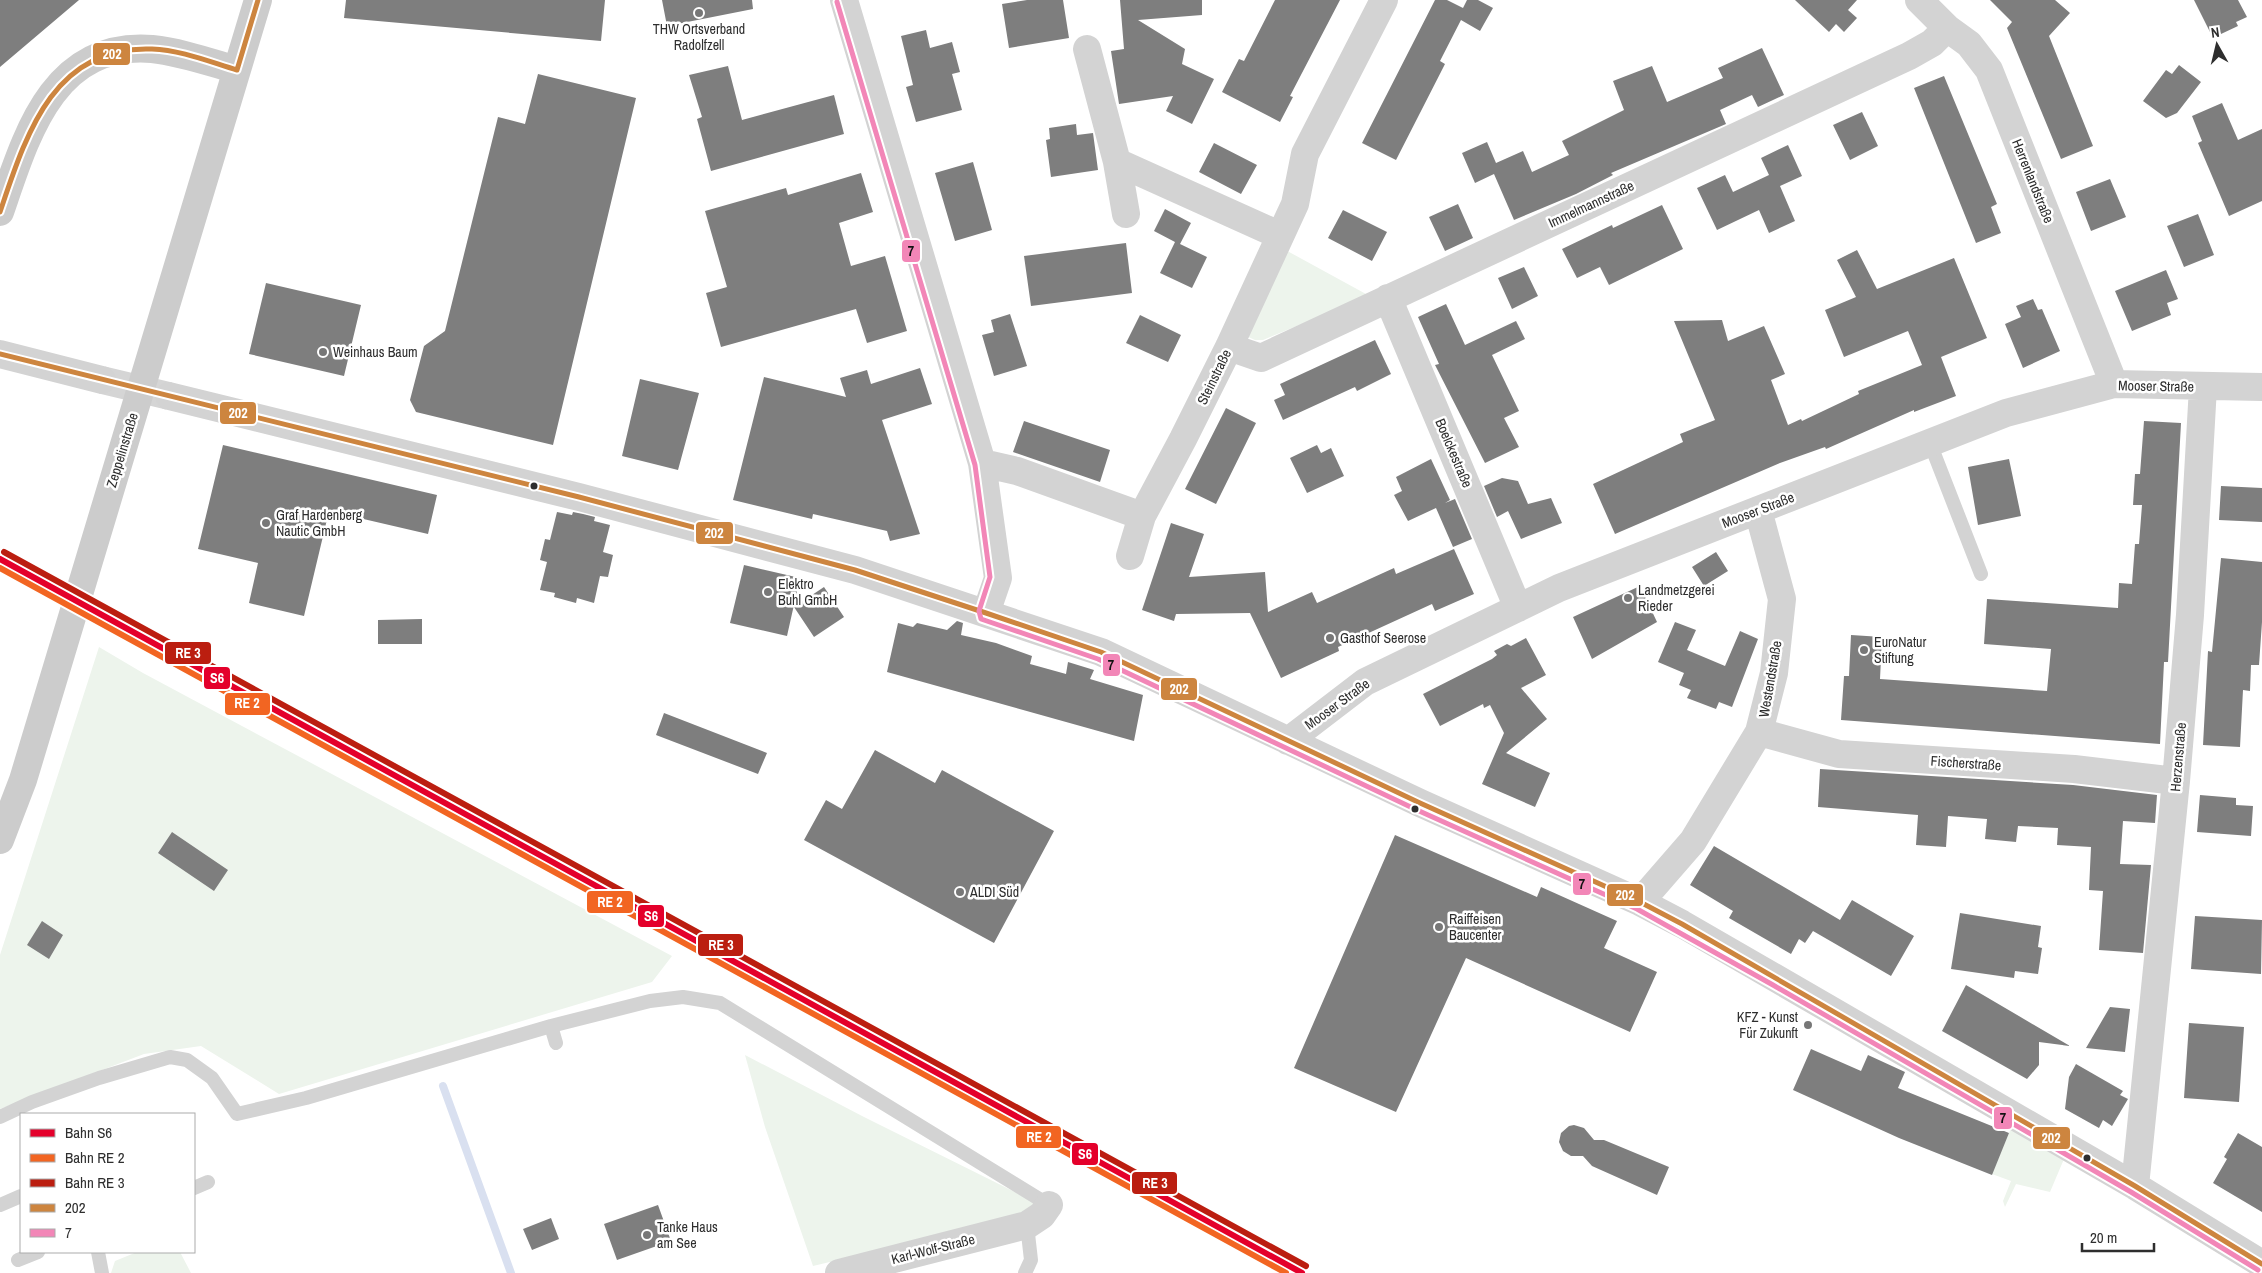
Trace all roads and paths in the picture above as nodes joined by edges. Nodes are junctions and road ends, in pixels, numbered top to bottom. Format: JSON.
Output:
{"nodes":[{"id":1,"x":258,"y":0,"type":"edge"},
{"id":2,"x":844,"y":0,"type":"edge"},
{"id":3,"x":1384,"y":0,"type":"edge"},
{"id":4,"x":1919,"y":0,"type":"edge"},
{"id":5,"x":1946,"y":28,"type":"junction"},
{"id":6,"x":1087,"y":49,"type":"dead end"},
{"id":7,"x":237,"y":70,"type":"junction"},
{"id":8,"x":1117,"y":162,"type":"junction"},
{"id":9,"x":0,"y":212,"type":"edge"},
{"id":10,"x":1126,"y":214,"type":"dead end"},
{"id":11,"x":1279,"y":235,"type":"junction"},
{"id":12,"x":1388,"y":298,"type":"junction"},
{"id":13,"x":1229,"y":347,"type":"junction"},
{"id":14,"x":0,"y":354,"type":"edge"},
{"id":15,"x":102,"y":380,"type":"tunnel mouth"},
{"id":16,"x":2114,"y":384,"type":"junction"},
{"id":17,"x":2203,"y":387,"type":"junction"},
{"id":18,"x":2262,"y":388,"type":"edge"},
{"id":19,"x":169,"y":396,"type":"tunnel mouth"},
{"id":20,"x":1930,"y":442,"type":"junction"},
{"id":21,"x":982,"y":463,"type":"junction"},
{"id":22,"x":1758,"y":510,"type":"junction"},
{"id":23,"x":1142,"y":516,"type":"junction"},
{"id":24,"x":1130,"y":556,"type":"dead end"},
{"id":25,"x":1981,"y":574,"type":"dead end"},
{"id":26,"x":1518,"y":608,"type":"junction"},
{"id":27,"x":986,"y":613,"type":"junction"},
{"id":28,"x":1759,"y":732,"type":"junction"},
{"id":29,"x":1288,"y":741,"type":"junction"},
{"id":30,"x":2176,"y":781,"type":"junction"},
{"id":31,"x":0,"y":840,"type":"edge"},
{"id":32,"x":1640,"y":902,"type":"junction"},
{"id":33,"x":551,"y":1026,"type":"junction"},
{"id":34,"x":556,"y":1043,"type":"dead end"},
{"id":35,"x":0,"y":1117,"type":"edge"},
{"id":36,"x":208,"y":1182,"type":"dead end"},
{"id":37,"x":2135,"y":1186,"type":"junction"},
{"id":38,"x":195,"y":1188,"type":"edge"},
{"id":39,"x":20,"y":1196,"type":"edge"},
{"id":40,"x":0,"y":1205,"type":"edge"},
{"id":41,"x":1049,"y":1205,"type":"joint"},
{"id":42,"x":1026,"y":1225,"type":"junction"},
{"id":43,"x":36,"y":1253,"type":"edge"},
{"id":44,"x":98,"y":1253,"type":"edge"},
{"id":45,"x":18,"y":1260,"type":"dead end"},
{"id":46,"x":2262,"y":1264,"type":"edge"},
{"id":47,"x":102,"y":1273,"type":"edge"},
{"id":48,"x":839,"y":1273,"type":"edge"},
{"id":49,"x":1025,"y":1273,"type":"edge"}],
"edges":[{"from":1,"to":7,"type":"main road","name":"Zeppelinstraße"},
{"from":2,"to":21,"type":"street"},
{"from":3,"to":11,"type":"street","name":"Steinstraße"},
{"from":4,"to":5,"type":"street","name":"Herrenlandstraße"},
{"from":5,"to":12,"type":"street","name":"Immelmannstraße"},
{"from":5,"to":16,"type":"street","name":"Herrenlandstraße"},
{"from":6,"to":8,"type":"street"},
{"from":7,"to":9,"type":"main road"},
{"from":7,"to":31,"type":"main road","name":"Zeppelinstraße"},
{"from":8,"to":10,"type":"street"},
{"from":8,"to":11,"type":"street"},
{"from":11,"to":13,"type":"street","name":"Steinstraße"},
{"from":12,"to":13,"type":"street","name":"Immelmannstraße"},
{"from":12,"to":26,"type":"street","name":"Boelckestraße"},
{"from":13,"to":23,"type":"street","name":"Steinstraße"},
{"from":14,"to":15,"type":"street"},
{"from":16,"to":17,"type":"street","name":"Mooser Straße"},
{"from":16,"to":20,"type":"street","name":"Mooser Straße"},
{"from":17,"to":18,"type":"street","name":"Mooser Straße"},
{"from":17,"to":30,"type":"street","name":"Herzenstraße"},
{"from":19,"to":27,"type":"street"},
{"from":20,"to":22,"type":"street","name":"Mooser Straße"},
{"from":20,"to":25,"type":"lane"},
{"from":21,"to":23,"type":"street"},
{"from":21,"to":27,"type":"street"},
{"from":22,"to":26,"type":"street","name":"Mooser Straße"},
{"from":22,"to":28,"type":"street","name":"Westendstraße"},
{"from":23,"to":24,"type":"street","name":"Steinstraße"},
{"from":26,"to":29,"type":"street","name":"Mooser Straße"},
{"from":27,"to":29,"type":"street"},
{"from":28,"to":30,"type":"street","name":"Fischerstraße"},
{"from":28,"to":32,"type":"street","name":"Westendstraße"},
{"from":29,"to":32,"type":"street"},
{"from":30,"to":37,"type":"street","name":"Herzenstraße"},
{"from":32,"to":37,"type":"street"},
{"from":33,"to":34,"type":"lane"},
{"from":33,"to":35,"type":"lane"},
{"from":33,"to":41,"type":"lane"},
{"from":36,"to":38,"type":"lane"},
{"from":37,"to":46,"type":"street"},
{"from":39,"to":40,"type":"lane"},
{"from":41,"to":42,"type":"street","name":"Karl-Wolf-Straße"},
{"from":42,"to":48,"type":"street","name":"Karl-Wolf-Straße"},
{"from":42,"to":49,"type":"lane"},
{"from":43,"to":45,"type":"lane"},
{"from":44,"to":47,"type":"lane"}]}
